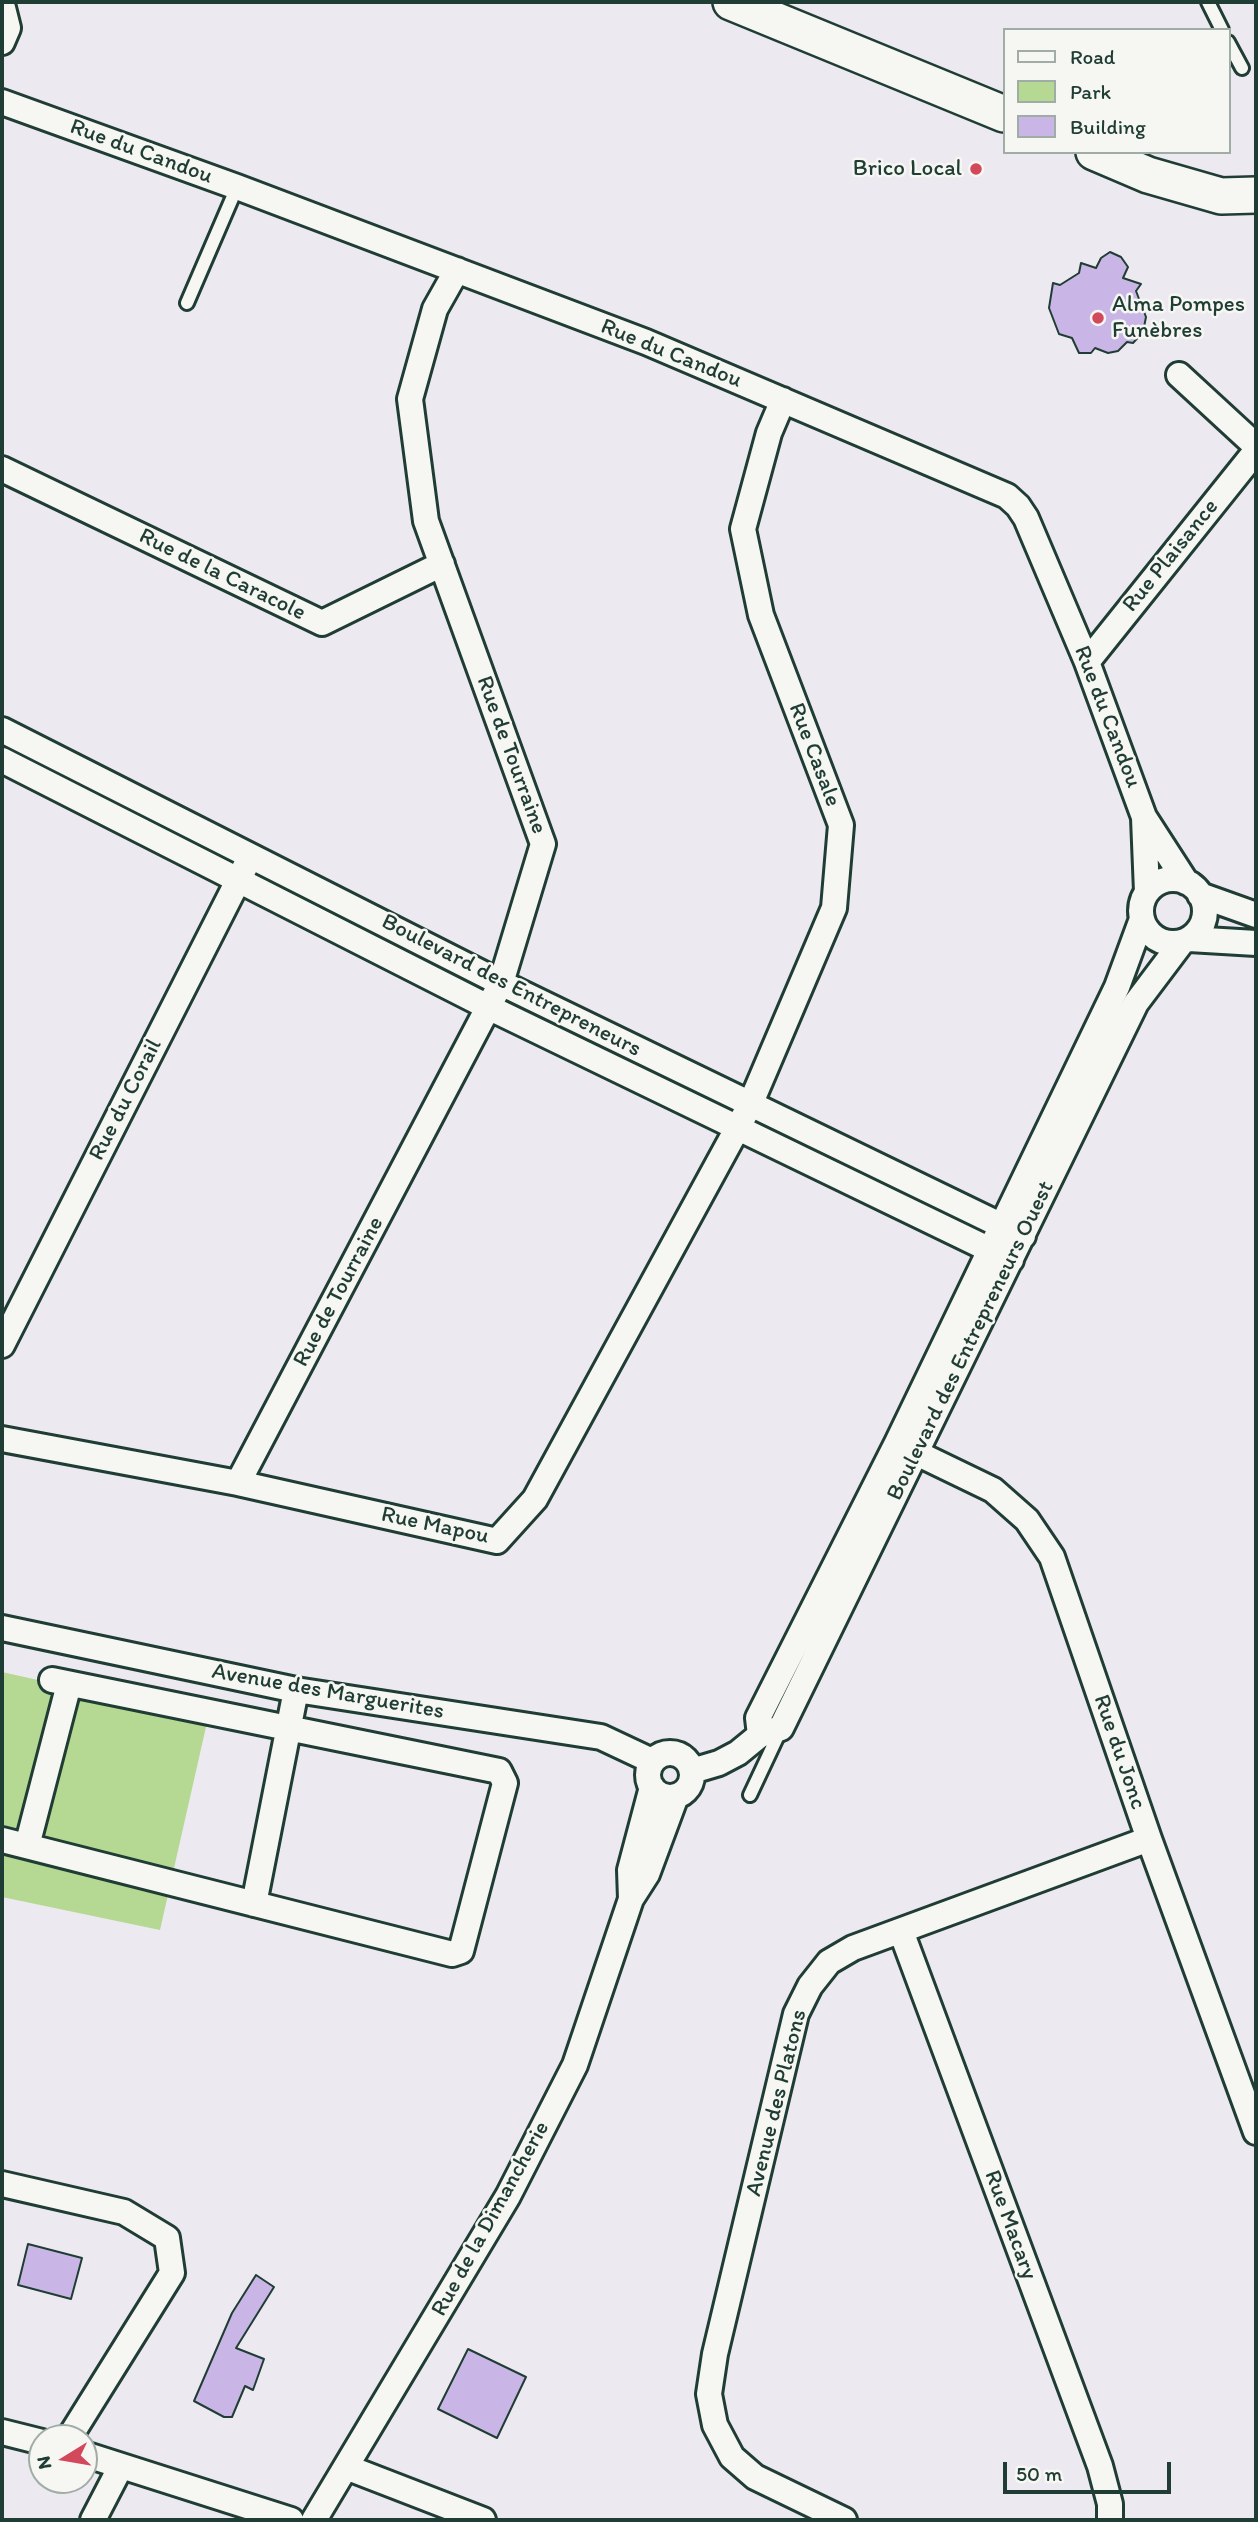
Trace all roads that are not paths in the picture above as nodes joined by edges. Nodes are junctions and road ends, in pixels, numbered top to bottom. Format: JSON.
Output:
{"nodes":[{"id":1,"x":732,"y":2,"type":"edge"},
{"id":2,"x":1208,"y":2,"type":"edge"},
{"id":3,"x":4,"y":6,"type":"edge"},
{"id":4,"x":1221,"y":28,"type":"edge"},
{"id":5,"x":2,"y":42,"type":"edge"},
{"id":6,"x":1230,"y":45,"type":"edge"},
{"id":7,"x":1242,"y":68,"type":"dead end"},
{"id":8,"x":2,"y":102,"type":"edge"},
{"id":9,"x":1002,"y":113,"type":"edge"},
{"id":10,"x":1099,"y":154,"type":"edge"},
{"id":11,"x":237,"y":187,"type":"junction"},
{"id":12,"x":1256,"y":195,"type":"edge"},
{"id":13,"x":457,"y":270,"type":"junction"},
{"id":14,"x":187,"y":303,"type":"dead end"},
{"id":15,"x":1179,"y":375,"type":"dead end"},
{"id":16,"x":783,"y":400,"type":"junction"},
{"id":17,"x":1256,"y":448,"type":"edge"},
{"id":18,"x":2,"y":469,"type":"edge"},
{"id":19,"x":442,"y":564,"type":"junction"},
{"id":20,"x":1087,"y":662,"type":"junction"},
{"id":21,"x":2,"y":730,"type":"edge"},
{"id":22,"x":2,"y":760,"type":"edge"},
{"id":23,"x":1144,"y":817,"type":"junction"},
{"id":24,"x":251,"y":855,"type":"junction"},
{"id":25,"x":239,"y":879,"type":"junction"},
{"id":26,"x":1193,"y":889,"type":"junction"},
{"id":27,"x":1147,"y":892,"type":"junction"},
{"id":28,"x":1256,"y":915,"type":"edge"},
{"id":29,"x":1142,"y":919,"type":"junction"},
{"id":30,"x":1186,"y":941,"type":"junction"},
{"id":31,"x":1256,"y":943,"type":"edge"},
{"id":32,"x":501,"y":983,"type":"junction"},
{"id":33,"x":488,"y":1007,"type":"junction"},
{"id":34,"x":750,"y":1105,"type":"junction"},
{"id":35,"x":737,"y":1129,"type":"junction"},
{"id":36,"x":1012,"y":1231,"type":"junction"},
{"id":37,"x":1000,"y":1255,"type":"junction"},
{"id":38,"x":2,"y":1345,"type":"edge"},
{"id":39,"x":2,"y":1438,"type":"edge"},
{"id":40,"x":907,"y":1448,"type":"junction"},
{"id":41,"x":238,"y":1483,"type":"junction"},
{"id":42,"x":2,"y":1628,"type":"edge"},
{"id":43,"x":296,"y":1690,"type":"junction"},
{"id":44,"x":288,"y":1728,"type":"junction"},
{"id":45,"x":771,"y":1732,"type":"junction"},
{"id":46,"x":652,"y":1761,"type":"junction"},
{"id":47,"x":692,"y":1771,"type":"junction"},
{"id":48,"x":652,"y":1787,"type":"junction"},
{"id":49,"x":750,"y":1795,"type":"dead end"},
{"id":50,"x":676,"y":1796,"type":"junction"},
{"id":51,"x":1149,"y":1839,"type":"junction"},
{"id":52,"x":2,"y":1840,"type":"edge"},
{"id":53,"x":27,"y":1846,"type":"junction"},
{"id":54,"x":631,"y":1899,"type":"junction"},
{"id":55,"x":254,"y":1904,"type":"junction"},
{"id":56,"x":901,"y":1931,"type":"junction"},
{"id":57,"x":1256,"y":2132,"type":"edge"},
{"id":58,"x":2,"y":2184,"type":"edge"},
{"id":59,"x":78,"y":2424,"type":"edge"},
{"id":60,"x":2,"y":2432,"type":"edge"},
{"id":61,"x":28,"y":2438,"type":"edge"},
{"id":62,"x":98,"y":2459,"type":"edge"},
{"id":63,"x":121,"y":2466,"type":"junction"},
{"id":64,"x":346,"y":2467,"type":"junction"},
{"id":65,"x":93,"y":2520,"type":"edge"},
{"id":66,"x":290,"y":2520,"type":"edge"},
{"id":67,"x":314,"y":2520,"type":"edge"},
{"id":68,"x":483,"y":2520,"type":"edge"},
{"id":69,"x":844,"y":2520,"type":"edge"},
{"id":70,"x":1110,"y":2520,"type":"edge"}],
"edges":[{"from":1,"to":9,"type":"main road"},
{"from":2,"to":4,"type":"lane"},
{"from":3,"to":5,"type":"street"},
{"from":6,"to":7,"type":"lane"},
{"from":8,"to":11,"type":"street","name":"Rue du Candou"},
{"from":10,"to":12,"type":"main road"},
{"from":11,"to":13,"type":"street","name":"Rue du Candou"},
{"from":11,"to":14,"type":"lane"},
{"from":13,"to":16,"type":"street","name":"Rue du Candou"},
{"from":13,"to":19,"type":"street","name":"Rue de Tourraine"},
{"from":15,"to":17,"type":"street"},
{"from":16,"to":20,"type":"street","name":"Rue du Candou"},
{"from":16,"to":34,"type":"street","name":"Rue Casale"},
{"from":17,"to":20,"type":"street","name":"Rue Plaisance"},
{"from":18,"to":19,"type":"street","name":"Rue de la Caracole"},
{"from":19,"to":32,"type":"street","name":"Rue de Tourraine"},
{"from":20,"to":23,"type":"street","name":"Rue du Candou"},
{"from":21,"to":24,"type":"street","name":"Boulevard des Entrepreneurs"},
{"from":22,"to":25,"type":"street","name":"Boulevard des Entrepreneurs"},
{"from":23,"to":26,"type":"street","name":"Rue du Candou"},
{"from":23,"to":27,"type":"street","name":"Rue du Candou"},
{"from":24,"to":25,"type":"street","name":"Rue du Corail"},
{"from":24,"to":32,"type":"street","name":"Boulevard des Entrepreneurs"},
{"from":25,"to":33,"type":"street","name":"Boulevard des Entrepreneurs"},
{"from":25,"to":38,"type":"street","name":"Rue du Corail"},
{"from":26,"to":27,"type":"street"},
{"from":26,"to":28,"type":"street"},
{"from":26,"to":30,"type":"street"},
{"from":27,"to":29,"type":"street"},
{"from":29,"to":30,"type":"street"},
{"from":29,"to":36,"type":"street","name":"Boulevard des Entrepreneurs Ouest"},
{"from":30,"to":31,"type":"street"},
{"from":30,"to":36,"type":"street","name":"Boulevard des Entrepreneurs Ouest"},
{"from":32,"to":33,"type":"street","name":"Rue de Tourraine"},
{"from":32,"to":34,"type":"street","name":"Boulevard des Entrepreneurs"},
{"from":33,"to":35,"type":"street","name":"Boulevard des Entrepreneurs"},
{"from":33,"to":41,"type":"street","name":"Rue de Tourraine"},
{"from":34,"to":35,"type":"street","name":"Rue Mapou"},
{"from":34,"to":36,"type":"street","name":"Boulevard des Entrepreneurs"},
{"from":35,"to":37,"type":"street","name":"Boulevard des Entrepreneurs"},
{"from":35,"to":41,"type":"street","name":"Rue Mapou"},
{"from":36,"to":37,"type":"street","name":"Boulevard des Entrepreneurs Ouest"},
{"from":37,"to":40,"type":"street","name":"Boulevard des Entrepreneurs Ouest"},
{"from":39,"to":41,"type":"street","name":"Rue Mapou"},
{"from":40,"to":45,"type":"street","name":"Boulevard des Entrepreneurs Ouest"},
{"from":40,"to":51,"type":"street","name":"Rue du Jonc"},
{"from":42,"to":43,"type":"street","name":"Avenue des Marguerites"},
{"from":43,"to":44,"type":"street"},
{"from":43,"to":46,"type":"street","name":"Avenue des Marguerites"},
{"from":44,"to":53,"type":"street"},
{"from":44,"to":55,"type":"street"},
{"from":44,"to":55,"type":"street"},
{"from":45,"to":47,"type":"street","name":"Boulevard des Entrepreneurs Ouest"},
{"from":45,"to":49,"type":"lane"},
{"from":46,"to":47,"type":"street"},
{"from":46,"to":48,"type":"street"},
{"from":47,"to":50,"type":"street"},
{"from":48,"to":50,"type":"street"},
{"from":48,"to":54,"type":"street","name":"Rue de la Dimancherie"},
{"from":50,"to":54,"type":"street","name":"Rue de la Dimancherie"},
{"from":51,"to":56,"type":"street","name":"Avenue des Platons"},
{"from":51,"to":57,"type":"street","name":"Rue du Jonc"},
{"from":52,"to":53,"type":"street"},
{"from":53,"to":55,"type":"street"},
{"from":54,"to":64,"type":"street","name":"Rue de la Dimancherie"},
{"from":56,"to":69,"type":"street","name":"Avenue des Platons"},
{"from":56,"to":70,"type":"street","name":"Rue Macary"},
{"from":58,"to":59,"type":"street"},
{"from":60,"to":61,"type":"street"},
{"from":62,"to":63,"type":"street"},
{"from":63,"to":65,"type":"street"},
{"from":63,"to":66,"type":"street"},
{"from":64,"to":67,"type":"street","name":"Rue de la Dimancherie"},
{"from":64,"to":68,"type":"street"}]}
